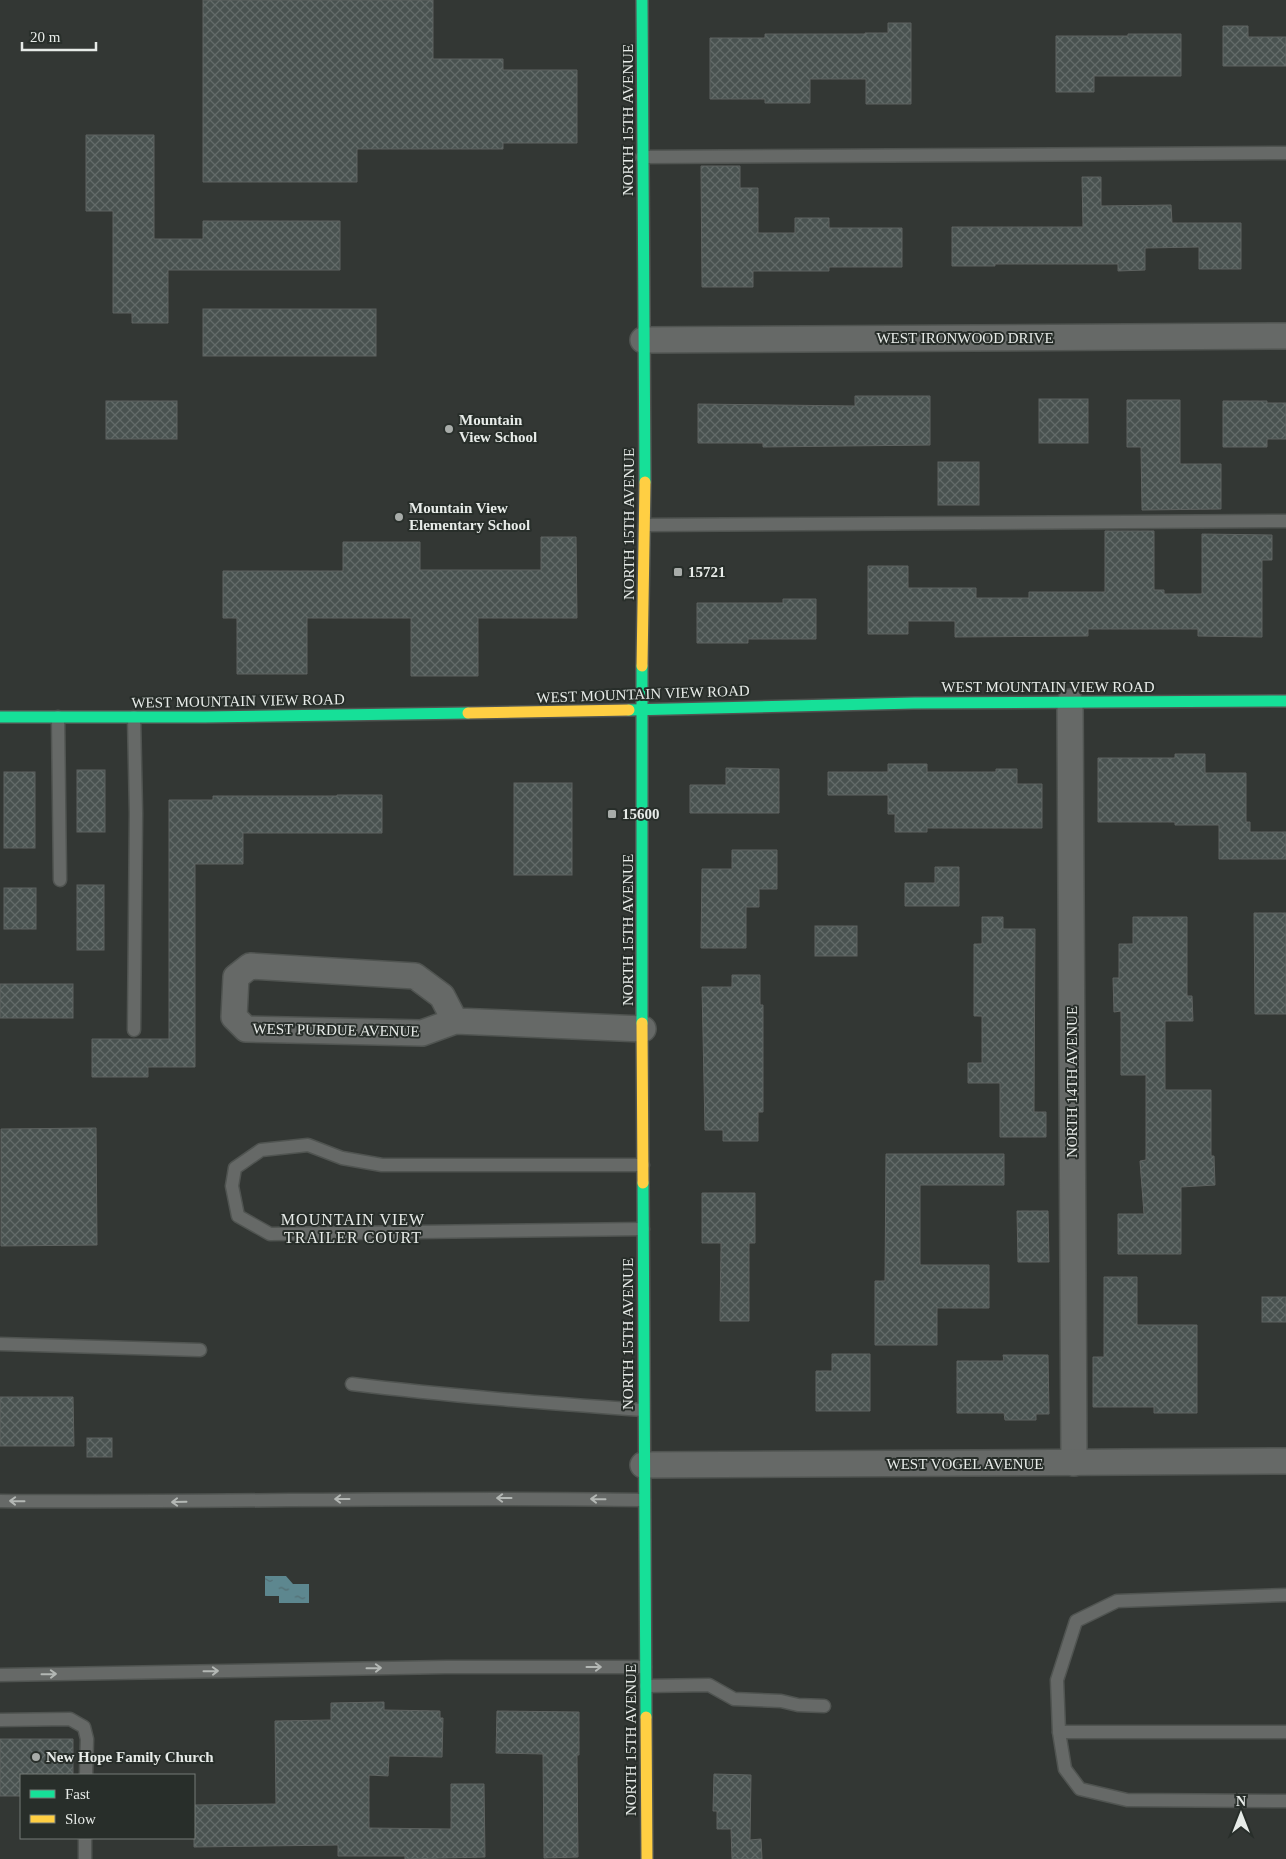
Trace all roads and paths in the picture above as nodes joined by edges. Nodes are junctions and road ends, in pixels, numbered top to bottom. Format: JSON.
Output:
{"nodes":[{"id":1,"x":642,"y":0,"type":"edge"},
{"id":2,"x":1286,"y":153,"type":"edge"},
{"id":3,"x":642,"y":157,"type":"junction"},
{"id":4,"x":1286,"y":336,"type":"edge"},
{"id":5,"x":643,"y":340,"type":"junction"},
{"id":6,"x":1286,"y":521,"type":"edge"},
{"id":7,"x":645,"y":525,"type":"junction"},
{"id":8,"x":1286,"y":701,"type":"edge"},
{"id":9,"x":1070,"y":702,"type":"junction"},
{"id":10,"x":643,"y":710,"type":"junction"},
{"id":11,"x":0,"y":717,"type":"edge"},
{"id":12,"x":58,"y":717,"type":"junction"},
{"id":13,"x":134,"y":717,"type":"junction"},
{"id":14,"x":60,"y":880,"type":"dead end"},
{"id":15,"x":455,"y":1021,"type":"junction"},
{"id":16,"x":644,"y":1029,"type":"junction"},
{"id":17,"x":134,"y":1030,"type":"dead end"},
{"id":18,"x":644,"y":1164,"type":"junction"},
{"id":19,"x":644,"y":1229,"type":"junction"},
{"id":20,"x":0,"y":1344,"type":"edge"},
{"id":21,"x":200,"y":1350,"type":"dead end"},
{"id":22,"x":352,"y":1384,"type":"dead end"},
{"id":23,"x":644,"y":1410,"type":"junction"},
{"id":24,"x":1286,"y":1461,"type":"edge"},
{"id":25,"x":1074,"y":1463,"type":"junction"},
{"id":26,"x":644,"y":1465,"type":"junction"},
{"id":27,"x":644,"y":1500,"type":"junction"},
{"id":28,"x":0,"y":1501,"type":"edge"},
{"id":29,"x":1286,"y":1595,"type":"edge"},
{"id":30,"x":645,"y":1667,"type":"junction"},
{"id":31,"x":0,"y":1675,"type":"edge"},
{"id":32,"x":646,"y":1686,"type":"junction"},
{"id":33,"x":824,"y":1706,"type":"dead end"},
{"id":34,"x":0,"y":1720,"type":"edge"},
{"id":35,"x":1059,"y":1732,"type":"junction"},
{"id":36,"x":1286,"y":1732,"type":"edge"},
{"id":37,"x":86,"y":1774,"type":"edge"},
{"id":38,"x":1286,"y":1801,"type":"edge"},
{"id":39,"x":85,"y":1839,"type":"edge"},
{"id":40,"x":85,"y":1859,"type":"edge"},
{"id":41,"x":647,"y":1859,"type":"edge"}],
"edges":[{"from":1,"to":3,"type":"street","name":"NORTH 15TH AVENUE"},
{"from":2,"to":3,"type":"lane"},
{"from":3,"to":5,"type":"street","name":"NORTH 15TH AVENUE"},
{"from":4,"to":5,"type":"street","name":"WEST IRONWOOD DRIVE"},
{"from":5,"to":7,"type":"street","name":"NORTH 15TH AVENUE"},
{"from":6,"to":7,"type":"lane"},
{"from":7,"to":10,"type":"street","name":"NORTH 15TH AVENUE"},
{"from":8,"to":9,"type":"street","name":"WEST MOUNTAIN VIEW ROAD"},
{"from":9,"to":10,"type":"street","name":"WEST MOUNTAIN VIEW ROAD"},
{"from":9,"to":25,"type":"street","name":"NORTH 14TH AVENUE"},
{"from":10,"to":13,"type":"street","name":"WEST MOUNTAIN VIEW ROAD"},
{"from":10,"to":16,"type":"street","name":"NORTH 15TH AVENUE"},
{"from":11,"to":12,"type":"street","name":"WEST MOUNTAIN VIEW ROAD"},
{"from":12,"to":13,"type":"street","name":"WEST MOUNTAIN VIEW ROAD"},
{"from":12,"to":14,"type":"lane"},
{"from":13,"to":17,"type":"lane"},
{"from":15,"to":15,"type":"street","name":"WEST PURDUE AVENUE"},
{"from":15,"to":16,"type":"street","name":"WEST PURDUE AVENUE"},
{"from":16,"to":18,"type":"street","name":"NORTH 15TH AVENUE"},
{"from":18,"to":19,"type":"street","name":"NORTH 15TH AVENUE"},
{"from":18,"to":19,"type":"lane"},
{"from":19,"to":23,"type":"street","name":"NORTH 15TH AVENUE"},
{"from":20,"to":21,"type":"lane"},
{"from":22,"to":23,"type":"lane"},
{"from":23,"to":26,"type":"street","name":"NORTH 15TH AVENUE"},
{"from":24,"to":25,"type":"street","name":"WEST VOGEL AVENUE"},
{"from":25,"to":26,"type":"street","name":"WEST VOGEL AVENUE"},
{"from":26,"to":27,"type":"street","name":"NORTH 15TH AVENUE"},
{"from":27,"to":28,"type":"lane","one_way":true},
{"from":27,"to":30,"type":"street","name":"NORTH 15TH AVENUE"},
{"from":29,"to":35,"type":"lane"},
{"from":31,"to":30,"type":"lane","one_way":true},
{"from":30,"to":32,"type":"street","name":"NORTH 15TH AVENUE"},
{"from":32,"to":33,"type":"lane"},
{"from":32,"to":41,"type":"street","name":"NORTH 15TH AVENUE"},
{"from":34,"to":37,"type":"lane"},
{"from":35,"to":36,"type":"lane"},
{"from":35,"to":38,"type":"lane"},
{"from":39,"to":40,"type":"lane"}]}
